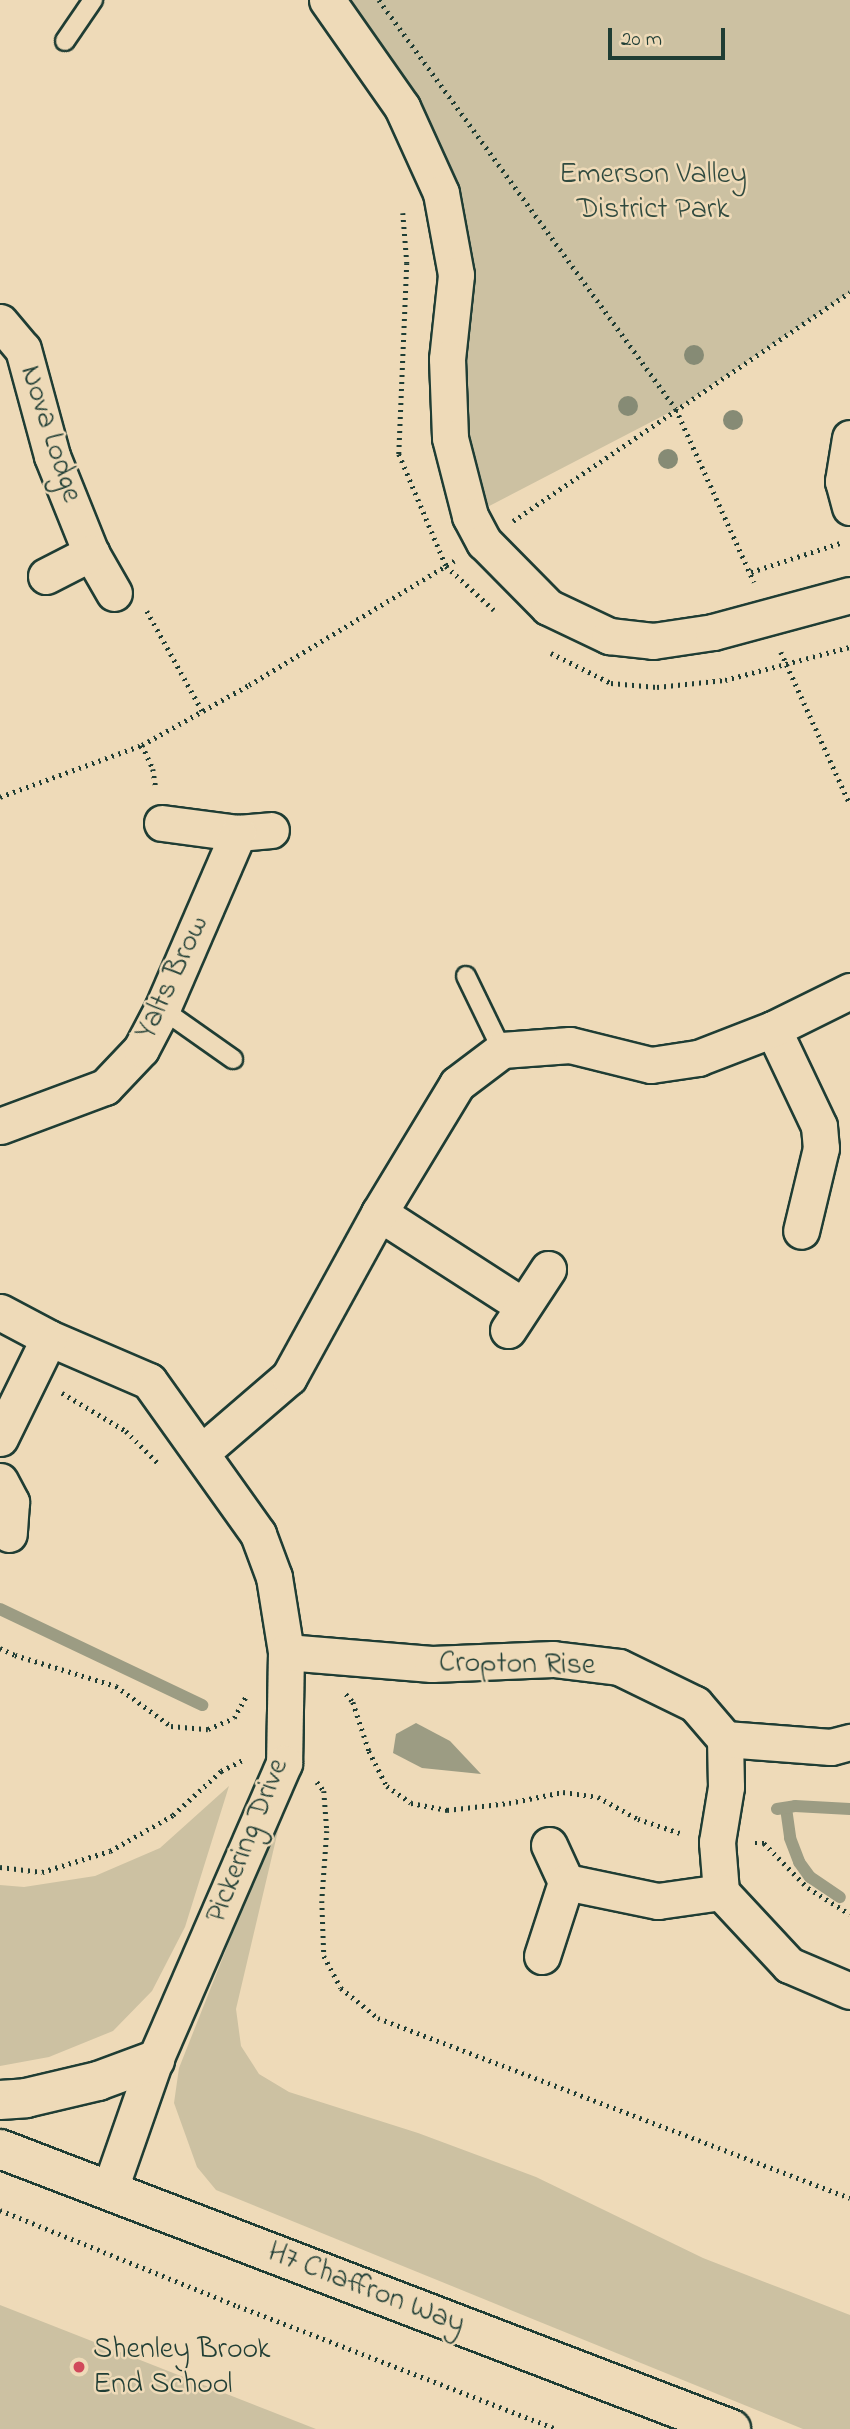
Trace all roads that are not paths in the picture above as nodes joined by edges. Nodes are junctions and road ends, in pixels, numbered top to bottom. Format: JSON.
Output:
{"nodes":[{"id":1,"x":93,"y":0,"type":"edge"},
{"id":2,"x":327,"y":0,"type":"edge"},
{"id":3,"x":65,"y":41,"type":"dead end"},
{"id":4,"x":0,"y":322,"type":"edge"},
{"id":5,"x":850,"y":438,"type":"edge"},
{"id":6,"x":850,"y":507,"type":"edge"},
{"id":7,"x":91,"y":552,"type":"junction"},
{"id":8,"x":46,"y":576,"type":"dead end"},
{"id":9,"x":114,"y":593,"type":"road end"},
{"id":10,"x":850,"y":595,"type":"edge"},
{"id":11,"x":162,"y":823,"type":"dead end"},
{"id":12,"x":466,"y":976,"type":"dead end"},
{"id":13,"x":850,"y":991,"type":"edge"},
{"id":14,"x":162,"y":1009,"type":"junction"},
{"id":15,"x":774,"y":1029,"type":"junction"},
{"id":16,"x":502,"y":1050,"type":"junction"},
{"id":17,"x":233,"y":1059,"type":"dead end"},
{"id":18,"x":0,"y":1126,"type":"edge"},
{"id":19,"x":379,"y":1213,"type":"junction"},
{"id":20,"x":801,"y":1231,"type":"dead end"},
{"id":21,"x":548,"y":1269,"type":"dead end"},
{"id":22,"x":0,"y":1312,"type":"edge"},
{"id":23,"x":49,"y":1338,"type":"junction"},
{"id":24,"x":0,"y":1438,"type":"edge"},
{"id":25,"x":202,"y":1451,"type":"junction"},
{"id":26,"x":0,"y":1481,"type":"edge"},
{"id":27,"x":9,"y":1534,"type":"dead end"},
{"id":28,"x":286,"y":1652,"type":"junction"},
{"id":29,"x":725,"y":1739,"type":"junction"},
{"id":30,"x":850,"y":1742,"type":"edge"},
{"id":31,"x":548,"y":1845,"type":"dead end"},
{"id":32,"x":565,"y":1882,"type":"junction"},
{"id":33,"x":721,"y":1892,"type":"junction"},
{"id":34,"x":542,"y":1956,"type":"dead end"},
{"id":35,"x":850,"y":1991,"type":"edge"},
{"id":36,"x":155,"y":2060,"type":"junction"},
{"id":37,"x":0,"y":2099,"type":"edge"},
{"id":38,"x":0,"y":2149,"type":"edge"},
{"id":39,"x":19,"y":2166,"type":"edge"},
{"id":40,"x":109,"y":2191,"type":"junction"},
{"id":41,"x":731,"y":2429,"type":"edge"}],
"edges":[{"from":1,"to":3,"type":"lane"},
{"from":2,"to":10,"type":"street"},
{"from":4,"to":7,"type":"street","name":"Nova Lodge"},
{"from":5,"to":6,"type":"street"},
{"from":7,"to":8,"type":"street"},
{"from":7,"to":9,"type":"street","name":"Nova Lodge"},
{"from":11,"to":14,"type":"street","name":"Yalts Brow"},
{"from":12,"to":16,"type":"lane"},
{"from":13,"to":15,"type":"street"},
{"from":14,"to":17,"type":"lane"},
{"from":14,"to":18,"type":"street","name":"Yalts Brow"},
{"from":15,"to":16,"type":"street"},
{"from":15,"to":20,"type":"street"},
{"from":16,"to":19,"type":"street"},
{"from":19,"to":21,"type":"street"},
{"from":19,"to":25,"type":"street"},
{"from":22,"to":23,"type":"street","name":"Pickering Drive"},
{"from":23,"to":24,"type":"street"},
{"from":23,"to":25,"type":"street","name":"Pickering Drive"},
{"from":25,"to":28,"type":"street","name":"Pickering Drive"},
{"from":26,"to":27,"type":"street"},
{"from":28,"to":29,"type":"street","name":"Cropton Rise"},
{"from":28,"to":36,"type":"street","name":"Pickering Drive"},
{"from":29,"to":30,"type":"street"},
{"from":29,"to":33,"type":"street"},
{"from":31,"to":32,"type":"street"},
{"from":32,"to":33,"type":"street"},
{"from":32,"to":34,"type":"street"},
{"from":33,"to":35,"type":"street"},
{"from":36,"to":37,"type":"street"},
{"from":36,"to":40,"type":"street","name":"Pickering Drive"},
{"from":38,"to":39,"type":"street","name":"H7 Chaffron Way"},
{"from":39,"to":40,"type":"street","name":"H7 Chaffron Way"},
{"from":40,"to":41,"type":"street","name":"H7 Chaffron Way"}]}
